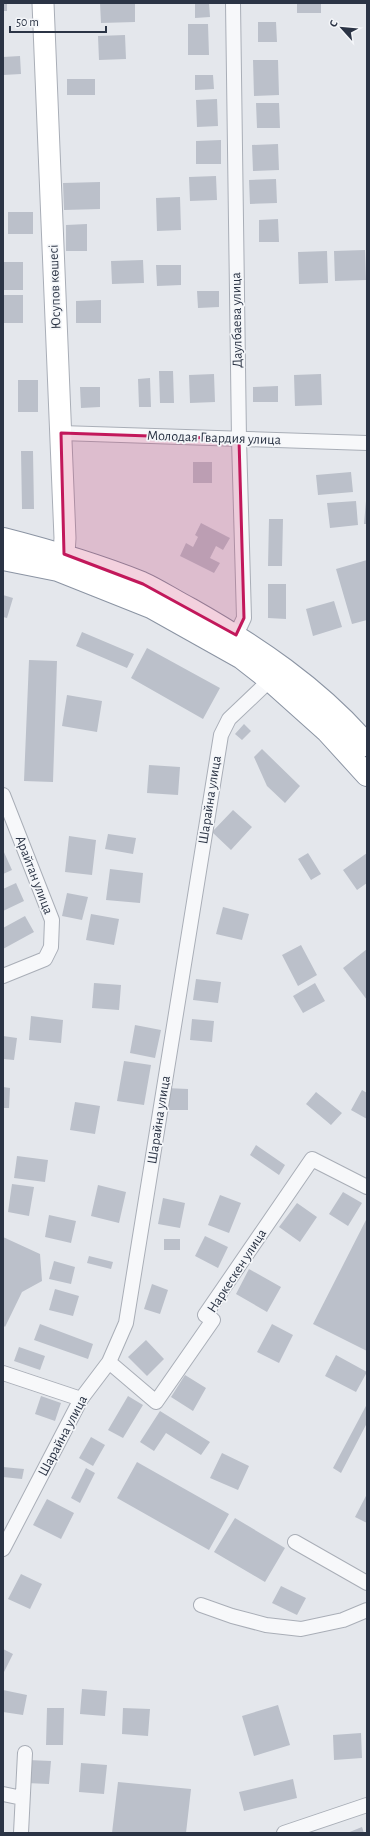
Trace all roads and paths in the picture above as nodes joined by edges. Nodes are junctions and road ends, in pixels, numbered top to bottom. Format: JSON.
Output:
{"nodes":[{"id":1,"x":42,"y":3,"type":"edge"},
{"id":2,"x":233,"y":3,"type":"edge"},
{"id":3,"x":61,"y":432,"type":"junction"},
{"id":4,"x":239,"y":439,"type":"junction"},
{"id":5,"x":367,"y":443,"type":"edge"},
{"id":6,"x":3,"y":539,"type":"edge"},
{"id":7,"x":3,"y":559,"type":"edge"},
{"id":8,"x":61,"y":562,"type":"junction"},
{"id":9,"x":236,"y":635,"type":"junction"},
{"id":10,"x":270,"y":680,"type":"junction"},
{"id":11,"x":367,"y":746,"type":"edge"},
{"id":12,"x":367,"y":775,"type":"edge"},
{"id":13,"x":3,"y":795,"type":"edge"},
{"id":14,"x":3,"y":976,"type":"edge"},
{"id":15,"x":367,"y":1187,"type":"edge"},
{"id":16,"x":110,"y":1362,"type":"junction"},
{"id":17,"x":3,"y":1373,"type":"edge"},
{"id":18,"x":81,"y":1399,"type":"junction"},
{"id":19,"x":295,"y":1542,"type":"dead end"},
{"id":20,"x":3,"y":1550,"type":"edge"},
{"id":21,"x":367,"y":1583,"type":"edge"},
{"id":22,"x":200,"y":1605,"type":"dead end"},
{"id":23,"x":367,"y":1610,"type":"edge"},
{"id":24,"x":25,"y":1753,"type":"dead end"},
{"id":25,"x":3,"y":1794,"type":"edge"},
{"id":26,"x":22,"y":1798,"type":"junction"},
{"id":27,"x":367,"y":1805,"type":"edge"},
{"id":28,"x":21,"y":1833,"type":"edge"},
{"id":29,"x":284,"y":1833,"type":"edge"}],
"edges":[{"from":1,"to":3,"type":"street","name":"Юсупов көшесі"},
{"from":2,"to":4,"type":"street","name":"Даулбаева улица"},
{"from":3,"to":4,"type":"street","name":"Молодая Гвардия улица"},
{"from":3,"to":8,"type":"street","name":"Юсупов көшесі"},
{"from":4,"to":5,"type":"street","name":"Молодая Гвардия улица"},
{"from":4,"to":9,"type":"street","name":"Даулбаева улица"},
{"from":6,"to":8,"type":"highway"},
{"from":7,"to":8,"type":"highway"},
{"from":8,"to":9,"type":"highway"},
{"from":8,"to":10,"type":"highway"},
{"from":9,"to":11,"type":"highway"},
{"from":10,"to":12,"type":"highway"},
{"from":10,"to":16,"type":"street","name":"Шарайна улица"},
{"from":13,"to":14,"type":"street","name":"Арайтан улица"},
{"from":15,"to":16,"type":"street","name":"Наркескен улица"},
{"from":16,"to":18,"type":"street","name":"Шарайна улица"},
{"from":17,"to":18,"type":"street"},
{"from":18,"to":20,"type":"street","name":"Шарайна улица"},
{"from":19,"to":21,"type":"street"},
{"from":22,"to":23,"type":"street"},
{"from":24,"to":26,"type":"street"},
{"from":25,"to":26,"type":"street"},
{"from":26,"to":28,"type":"street"},
{"from":27,"to":29,"type":"street"}]}
